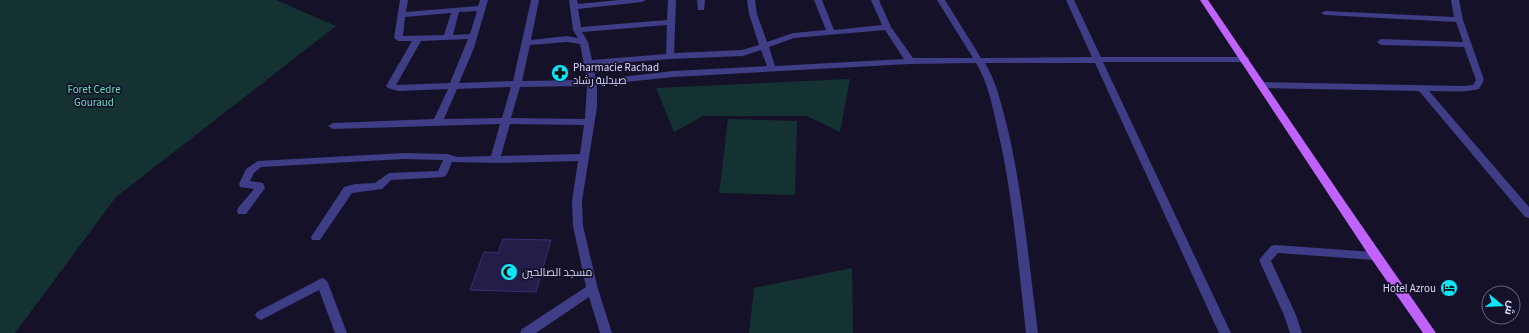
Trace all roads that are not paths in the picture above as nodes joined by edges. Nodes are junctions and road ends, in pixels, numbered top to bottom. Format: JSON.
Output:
{"nodes":[{"id":1,"x":404,"y":0,"type":"edge"},
{"id":2,"x":535,"y":0,"type":"edge"},
{"id":3,"x":642,"y":0,"type":"edge"},
{"id":4,"x":672,"y":0,"type":"edge"},
{"id":5,"x":751,"y":0,"type":"edge"},
{"id":6,"x":818,"y":0,"type":"edge"},
{"id":7,"x":874,"y":0,"type":"edge"},
{"id":8,"x":941,"y":0,"type":"edge"},
{"id":9,"x":1070,"y":0,"type":"edge"},
{"id":10,"x":1204,"y":0,"type":"edge"},
{"id":11,"x":1455,"y":0,"type":"edge"},
{"id":12,"x":573,"y":3,"type":"edge"},
{"id":13,"x":483,"y":4,"type":"edge"},
{"id":14,"x":456,"y":10,"type":"junction"},
{"id":15,"x":1324,"y":13,"type":"dead end"},
{"id":16,"x":402,"y":15,"type":"junction"},
{"id":17,"x":1459,"y":20,"type":"junction"},
{"id":18,"x":670,"y":22,"type":"junction"},
{"id":19,"x":887,"y":27,"type":"junction"},
{"id":20,"x":577,"y":30,"type":"junction"},
{"id":21,"x":831,"y":33,"type":"junction"},
{"id":22,"x":474,"y":36,"type":"junction"},
{"id":23,"x":448,"y":37,"type":"junction"},
{"id":24,"x":418,"y":39,"type":"junction"},
{"id":25,"x":584,"y":42,"type":"junction"},
{"id":26,"x":1382,"y":42,"type":"dead end"},
{"id":27,"x":526,"y":43,"type":"junction"},
{"id":28,"x":764,"y":45,"type":"junction"},
{"id":29,"x":1468,"y":45,"type":"junction"},
{"id":30,"x":670,"y":56,"type":"junction"},
{"id":31,"x":1245,"y":59,"type":"junction"},
{"id":32,"x":978,"y":60,"type":"junction"},
{"id":33,"x":910,"y":61,"type":"junction"},
{"id":34,"x":1097,"y":61,"type":"junction"},
{"id":35,"x":589,"y":63,"type":"junction"},
{"id":36,"x":772,"y":69,"type":"junction"},
{"id":37,"x":592,"y":84,"type":"junction"},
{"id":38,"x":516,"y":85,"type":"junction"},
{"id":39,"x":1263,"y":85,"type":"junction"},
{"id":40,"x":453,"y":87,"type":"junction"},
{"id":41,"x":1422,"y":88,"type":"junction"},
{"id":42,"x":506,"y":121,"type":"junction"},
{"id":43,"x":438,"y":122,"type":"junction"},
{"id":44,"x":590,"y":122,"type":"junction"},
{"id":45,"x":333,"y":126,"type":"dead end"},
{"id":46,"x":584,"y":157,"type":"junction"},
{"id":47,"x":450,"y":158,"type":"junction"},
{"id":48,"x":495,"y":160,"type":"junction"},
{"id":49,"x":242,"y":211,"type":"dead end"},
{"id":50,"x":1529,"y":214,"type":"edge"},
{"id":51,"x":316,"y":237,"type":"dead end"},
{"id":52,"x":1374,"y":256,"type":"junction"},
{"id":53,"x":592,"y":289,"type":"junction"},
{"id":54,"x":261,"y":315,"type":"dead end"},
{"id":55,"x":341,"y":333,"type":"edge"},
{"id":56,"x":526,"y":333,"type":"edge"},
{"id":57,"x":606,"y":333,"type":"edge"},
{"id":58,"x":1032,"y":333,"type":"edge"},
{"id":59,"x":1225,"y":333,"type":"edge"},
{"id":60,"x":1296,"y":333,"type":"edge"},
{"id":61,"x":1430,"y":333,"type":"edge"}],
"edges":[{"from":1,"to":16,"type":"street"},
{"from":2,"to":27,"type":"street"},
{"from":3,"to":12,"type":"street"},
{"from":4,"to":18,"type":"street"},
{"from":5,"to":28,"type":"street"},
{"from":6,"to":21,"type":"street"},
{"from":7,"to":19,"type":"street"},
{"from":8,"to":32,"type":"street"},
{"from":9,"to":34,"type":"street"},
{"from":10,"to":31,"type":"main road"},
{"from":11,"to":17,"type":"street"},
{"from":12,"to":20,"type":"street"},
{"from":13,"to":14,"type":"street"},
{"from":13,"to":22,"type":"street"},
{"from":14,"to":16,"type":"street"},
{"from":14,"to":23,"type":"street"},
{"from":15,"to":17,"type":"street"},
{"from":16,"to":24,"type":"street"},
{"from":17,"to":29,"type":"street"},
{"from":18,"to":20,"type":"street"},
{"from":18,"to":30,"type":"street"},
{"from":19,"to":21,"type":"street"},
{"from":19,"to":33,"type":"street"},
{"from":20,"to":25,"type":"street"},
{"from":21,"to":28,"type":"street"},
{"from":22,"to":23,"type":"street"},
{"from":22,"to":40,"type":"street"},
{"from":23,"to":24,"type":"street"},
{"from":24,"to":40,"type":"street"},
{"from":25,"to":27,"type":"street"},
{"from":25,"to":35,"type":"street"},
{"from":26,"to":29,"type":"street"},
{"from":27,"to":38,"type":"street"},
{"from":28,"to":30,"type":"street"},
{"from":28,"to":36,"type":"street"},
{"from":29,"to":41,"type":"street"},
{"from":30,"to":35,"type":"street"},
{"from":31,"to":34,"type":"street"},
{"from":31,"to":39,"type":"main road"},
{"from":32,"to":33,"type":"street"},
{"from":32,"to":34,"type":"street"},
{"from":32,"to":58,"type":"street"},
{"from":33,"to":36,"type":"street"},
{"from":34,"to":59,"type":"street"},
{"from":35,"to":37,"type":"street"},
{"from":36,"to":37,"type":"street"},
{"from":37,"to":38,"type":"street"},
{"from":37,"to":44,"type":"street"},
{"from":38,"to":40,"type":"street"},
{"from":38,"to":42,"type":"street"},
{"from":39,"to":41,"type":"street"},
{"from":39,"to":52,"type":"main road"},
{"from":40,"to":43,"type":"street"},
{"from":41,"to":50,"type":"street"},
{"from":42,"to":43,"type":"street"},
{"from":42,"to":44,"type":"street"},
{"from":42,"to":48,"type":"street"},
{"from":43,"to":45,"type":"street"},
{"from":44,"to":46,"type":"street"},
{"from":46,"to":48,"type":"street"},
{"from":46,"to":53,"type":"street"},
{"from":47,"to":48,"type":"street"},
{"from":47,"to":49,"type":"street"},
{"from":47,"to":51,"type":"street"},
{"from":52,"to":60,"type":"street"},
{"from":52,"to":61,"type":"main road"},
{"from":53,"to":56,"type":"street"},
{"from":53,"to":57,"type":"street"},
{"from":54,"to":55,"type":"street"}]}
